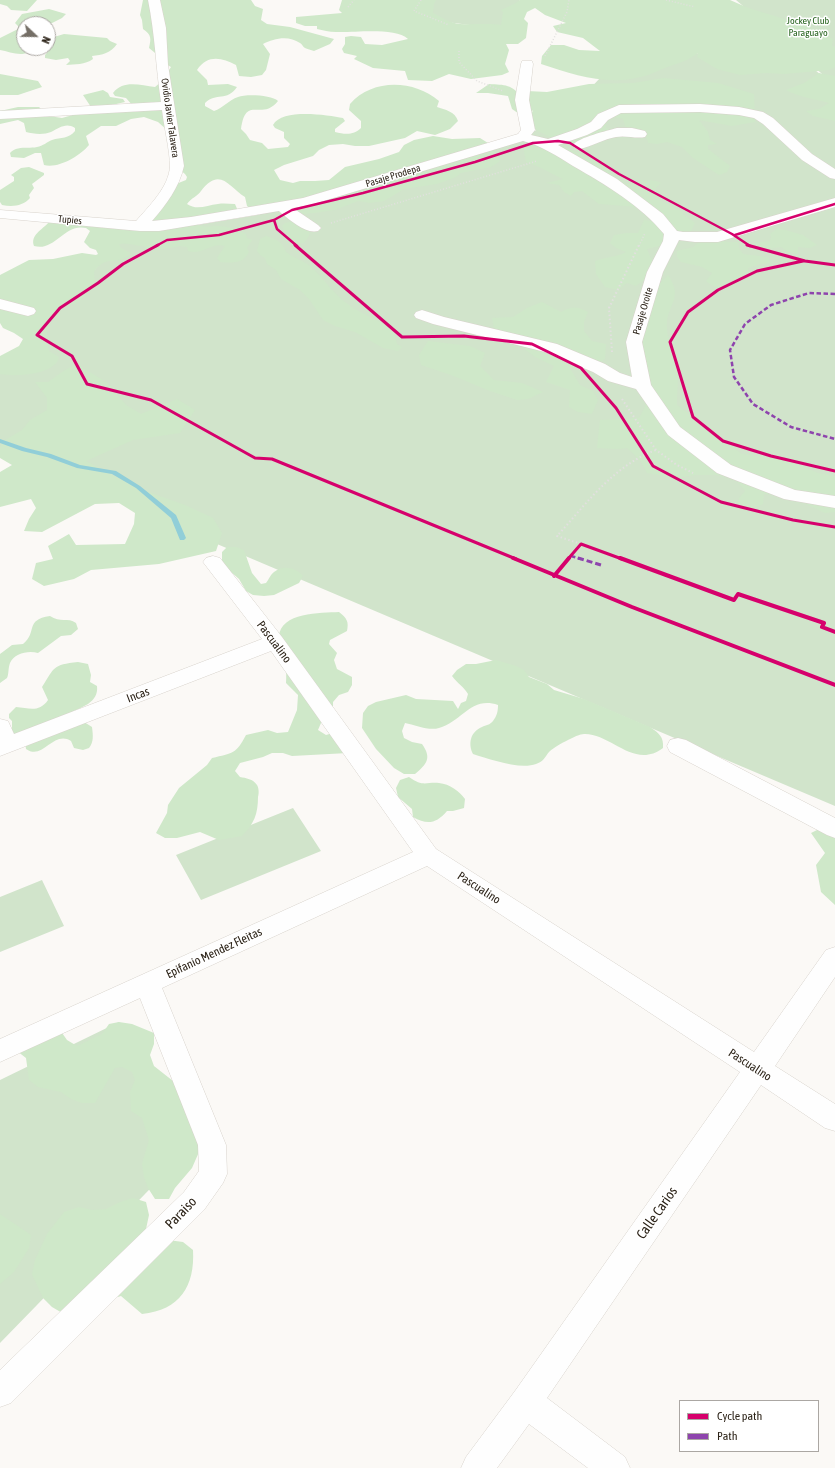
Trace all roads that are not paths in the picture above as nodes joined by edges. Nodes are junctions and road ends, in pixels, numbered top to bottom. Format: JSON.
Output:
{"nodes":[{"id":1,"x":154,"y":0,"type":"edge"},
{"id":2,"x":527,"y":64,"type":"dead end"},
{"id":3,"x":168,"y":106,"type":"junction"},
{"id":4,"x":0,"y":115,"type":"edge"},
{"id":5,"x":640,"y":134,"type":"dead end"},
{"id":6,"x":522,"y":137,"type":"junction"},
{"id":7,"x":554,"y":148,"type":"junction"},
{"id":8,"x":835,"y":175,"type":"edge"},
{"id":9,"x":835,"y":202,"type":"edge"},
{"id":10,"x":284,"y":207,"type":"junction"},
{"id":11,"x":0,"y":214,"type":"edge"},
{"id":12,"x":140,"y":226,"type":"junction"},
{"id":13,"x":313,"y":228,"type":"road end"},
{"id":14,"x":672,"y":234,"type":"junction"},
{"id":15,"x":0,"y":304,"type":"edge"},
{"id":16,"x":28,"y":311,"type":"dead end"},
{"id":17,"x":422,"y":315,"type":"dead end"},
{"id":18,"x":642,"y":385,"type":"junction"},
{"id":19,"x":835,"y":502,"type":"edge"},
{"id":20,"x":213,"y":562,"type":"dead end"},
{"id":21,"x":275,"y":642,"type":"junction"},
{"id":22,"x":3,"y":740,"type":"edge"},
{"id":23,"x":678,"y":746,"type":"dead end"},
{"id":24,"x":835,"y":829,"type":"edge"},
{"id":25,"x":428,"y":855,"type":"junction"},
{"id":26,"x":835,"y":957,"type":"edge"},
{"id":27,"x":147,"y":983,"type":"junction"},
{"id":28,"x":0,"y":1051,"type":"edge"},
{"id":29,"x":756,"y":1069,"type":"junction"},
{"id":30,"x":835,"y":1119,"type":"edge"},
{"id":31,"x":0,"y":1392,"type":"edge"},
{"id":32,"x":526,"y":1402,"type":"junction"},
{"id":33,"x":477,"y":1468,"type":"edge"},
{"id":34,"x":614,"y":1468,"type":"edge"}],
"edges":[{"from":1,"to":3,"type":"street","name":"Ovidio Javier Talavera"},
{"from":2,"to":6,"type":"street"},
{"from":3,"to":4,"type":"street"},
{"from":3,"to":12,"type":"street","name":"Ovidio Javier Talavera"},
{"from":5,"to":7,"type":"street"},
{"from":6,"to":7,"type":"street"},
{"from":6,"to":10,"type":"street","name":"Pasaje Prodepa"},
{"from":7,"to":8,"type":"street"},
{"from":7,"to":14,"type":"street"},
{"from":9,"to":14,"type":"street"},
{"from":10,"to":12,"type":"street","name":"Pasaje Prodepa"},
{"from":10,"to":13,"type":"street"},
{"from":11,"to":12,"type":"street","name":"Tupies"},
{"from":14,"to":18,"type":"street","name":"Pasaje Oroite"},
{"from":15,"to":16,"type":"street"},
{"from":17,"to":18,"type":"street"},
{"from":18,"to":19,"type":"street","name":"Pasaje Oroite"},
{"from":20,"to":21,"type":"street","name":"Pascualino"},
{"from":21,"to":22,"type":"street","name":"Incas"},
{"from":21,"to":25,"type":"street","name":"Pascualino"},
{"from":23,"to":24,"type":"street"},
{"from":25,"to":27,"type":"street","name":"Epifanio Mendez Fleitas"},
{"from":25,"to":29,"type":"street","name":"Pascualino"},
{"from":26,"to":29,"type":"street","name":"Calle Carios"},
{"from":27,"to":28,"type":"street","name":"Epifanio Mendez Fleitas"},
{"from":27,"to":31,"type":"street","name":"Paraiso"},
{"from":29,"to":30,"type":"street","name":"Pascualino"},
{"from":29,"to":32,"type":"street","name":"Calle Carios"},
{"from":32,"to":33,"type":"street","name":"Calle Carios"},
{"from":32,"to":34,"type":"street"}]}
